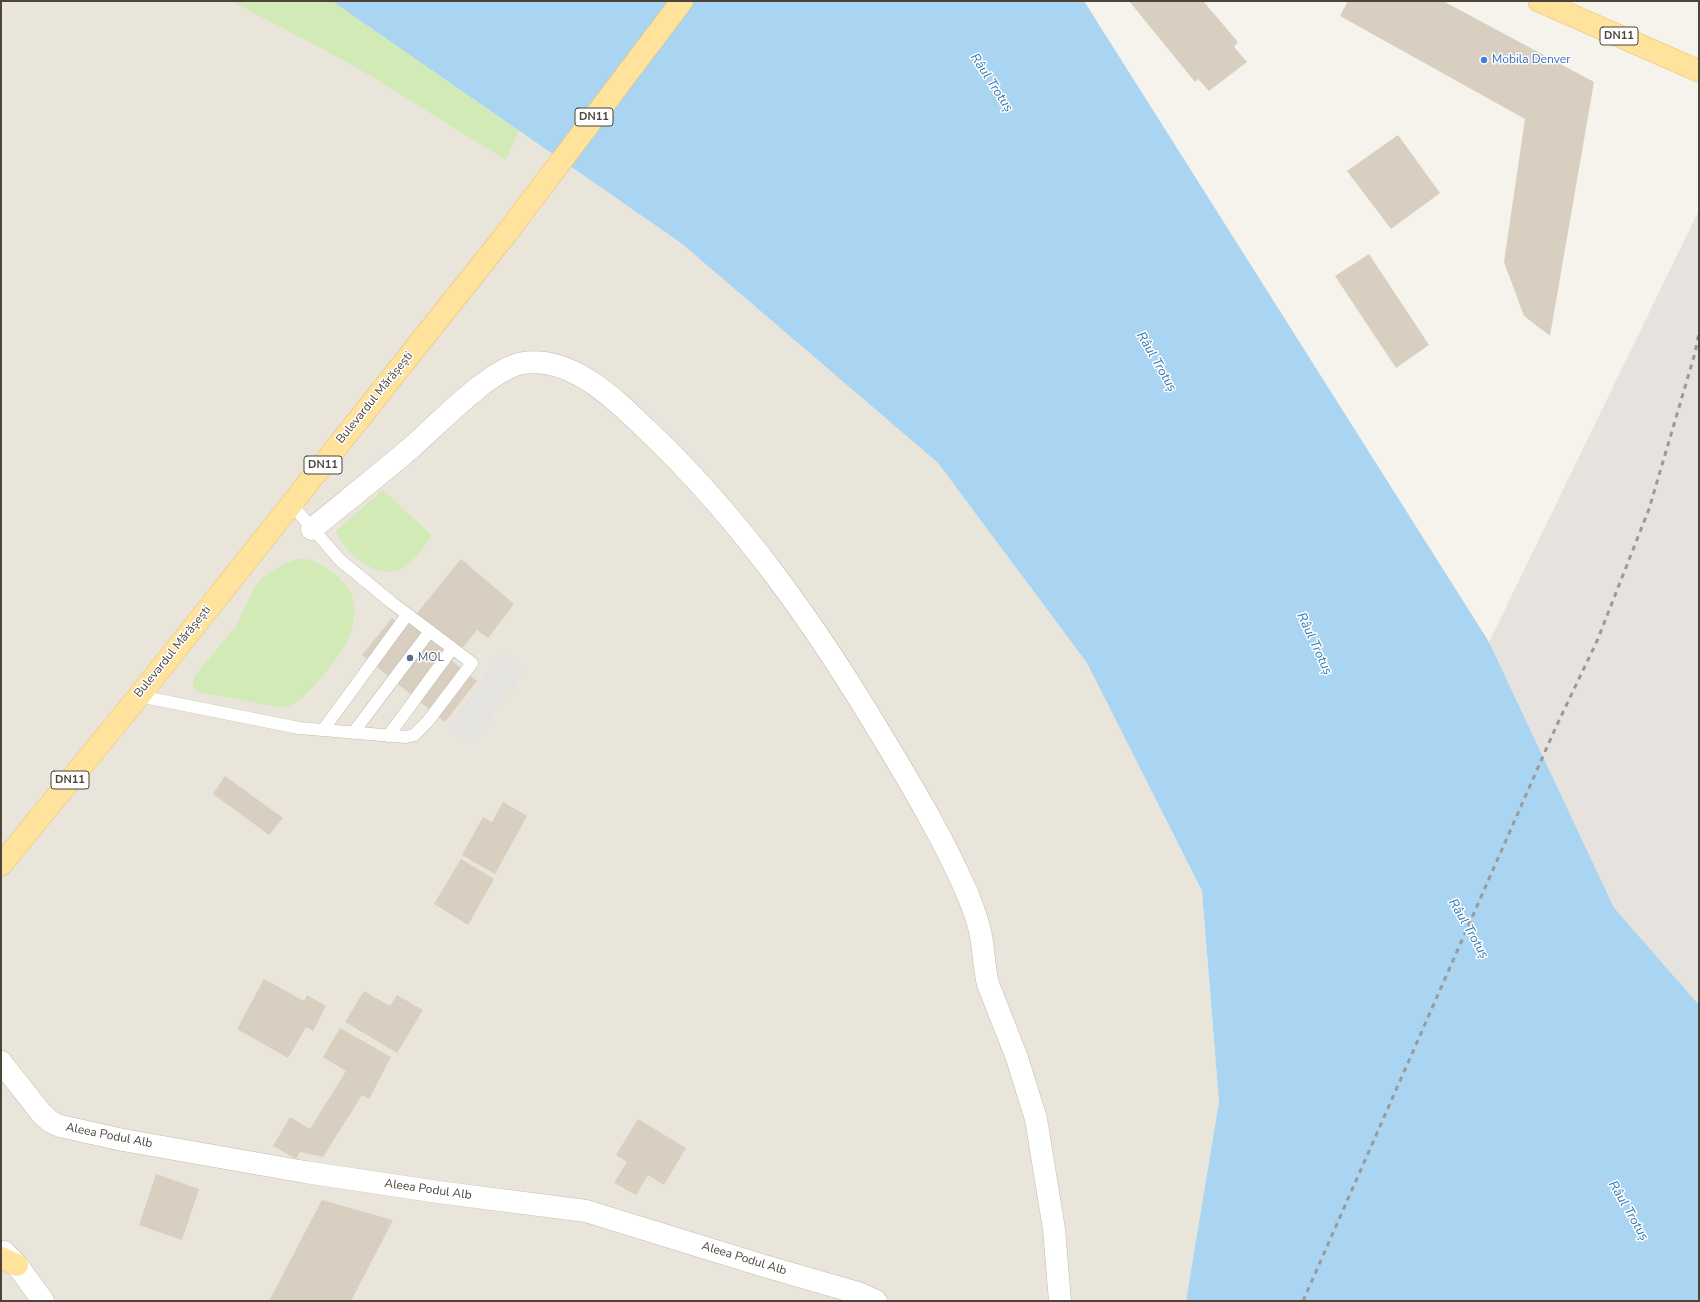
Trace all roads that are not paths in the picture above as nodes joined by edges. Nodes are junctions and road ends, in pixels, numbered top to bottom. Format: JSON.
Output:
{"nodes":[{"id":1,"x":682,"y":1,"type":"edge"},
{"id":2,"x":1539,"y":1,"type":"edge"},
{"id":3,"x":1699,"y":71,"type":"edge"},
{"id":4,"x":291,"y":504,"type":"junction"},
{"id":5,"x":312,"y":529,"type":"junction"},
{"id":6,"x":407,"y":615,"type":"junction"},
{"id":7,"x":430,"y":631,"type":"junction"},
{"id":8,"x":452,"y":649,"type":"junction"},
{"id":9,"x":139,"y":696,"type":"junction"},
{"id":10,"x":323,"y":730,"type":"junction"},
{"id":11,"x":353,"y":733,"type":"junction"},
{"id":12,"x":388,"y":736,"type":"junction"},
{"id":13,"x":1,"y":865,"type":"edge"},
{"id":14,"x":1,"y":1062,"type":"edge"},
{"id":15,"x":1,"y":1250,"type":"edge"},
{"id":16,"x":9,"y":1261,"type":"edge"},
{"id":17,"x":43,"y":1301,"type":"edge"},
{"id":18,"x":876,"y":1301,"type":"edge"},
{"id":19,"x":1060,"y":1301,"type":"edge"}],
"edges":[{"from":1,"to":4,"type":"main road","name":"Bulevardul Mărășești","number":"DN11"},
{"from":2,"to":3,"type":"main road","number":"DN11"},
{"from":4,"to":5,"type":"lane"},
{"from":4,"to":9,"type":"main road","name":"Bulevardul Mărășești","number":"DN11"},
{"from":5,"to":6,"type":"lane"},
{"from":5,"to":19,"type":"street"},
{"from":6,"to":7,"type":"lane"},
{"from":6,"to":10,"type":"lane"},
{"from":7,"to":8,"type":"lane"},
{"from":7,"to":11,"type":"lane"},
{"from":8,"to":12,"type":"lane"},
{"from":8,"to":12,"type":"lane"},
{"from":9,"to":10,"type":"lane"},
{"from":9,"to":13,"type":"main road","name":"Bulevardul Mărășești","number":"DN11"},
{"from":10,"to":11,"type":"lane"},
{"from":11,"to":12,"type":"lane"},
{"from":14,"to":18,"type":"street","name":"Aleea Podul Alb"},
{"from":15,"to":16,"type":"street"},
{"from":16,"to":17,"type":"street"}]}
